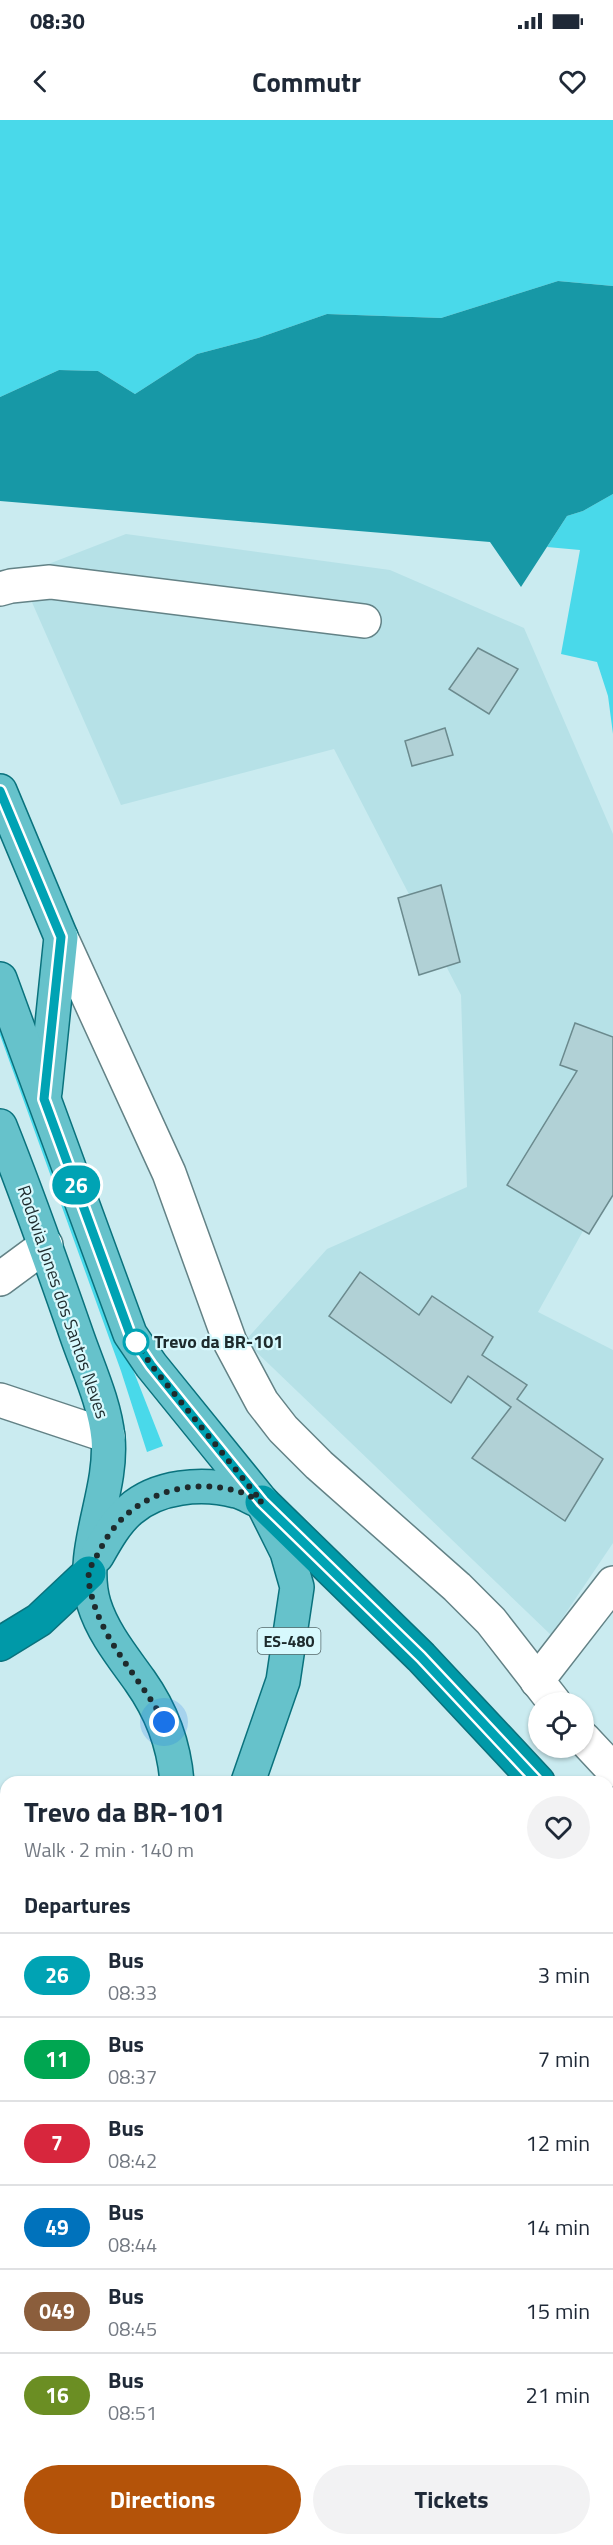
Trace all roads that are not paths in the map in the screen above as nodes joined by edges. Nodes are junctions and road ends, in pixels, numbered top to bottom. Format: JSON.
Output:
{"nodes":[{"id":1,"x":0,"y":590,"type":"edge"},
{"id":2,"x":364,"y":621,"type":"dead end"},
{"id":3,"x":0,"y":791,"type":"edge"},
{"id":4,"x":61,"y":937,"type":"junction"},
{"id":5,"x":0,"y":979,"type":"edge"},
{"id":6,"x":44,"y":1099,"type":"junction"},
{"id":7,"x":0,"y":1126,"type":"edge"},
{"id":8,"x":46,"y":1245,"type":"junction"},
{"id":9,"x":0,"y":1279,"type":"edge"},
{"id":10,"x":0,"y":1400,"type":"edge"},
{"id":11,"x":108,"y":1436,"type":"junction"},
{"id":12,"x":262,"y":1502,"type":"junction"},
{"id":13,"x":88,"y":1573,"type":"junction"},
{"id":14,"x":613,"y":1583,"type":"edge"},
{"id":15,"x":0,"y":1644,"type":"edge"},
{"id":16,"x":546,"y":1691,"type":"edge"},
{"id":17,"x":594,"y":1750,"type":"edge"},
{"id":18,"x":613,"y":1770,"type":"edge"},
{"id":19,"x":176,"y":1776,"type":"edge"},
{"id":20,"x":250,"y":1776,"type":"edge"},
{"id":21,"x":532,"y":1776,"type":"edge"}],
"edges":[{"from":1,"to":2,"type":"street"},
{"from":3,"to":4,"type":"main road"},
{"from":4,"to":6,"type":"main road"},
{"from":4,"to":16,"type":"street"},
{"from":5,"to":6,"type":"main road","number":"ES-480"},
{"from":6,"to":12,"type":"main road","number":"ES-480"},
{"from":7,"to":8,"type":"main road","name":"Rodovia Jones dos Santos Neves"},
{"from":8,"to":9,"type":"street"},
{"from":8,"to":11,"type":"main road","name":"Rodovia Jones dos Santos Neves"},
{"from":10,"to":11,"type":"street"},
{"from":11,"to":13,"type":"main road","name":"Rodovia Jones dos Santos Neves"},
{"from":12,"to":13,"type":"main road"},
{"from":12,"to":20,"type":"main road","number":"ES-480"},
{"from":12,"to":21,"type":"highway"},
{"from":13,"to":15,"type":"highway"},
{"from":13,"to":19,"type":"main road","name":"Rodovia Jones dos Santos Neves"},
{"from":14,"to":16,"type":"street"},
{"from":17,"to":18,"type":"street"}]}
